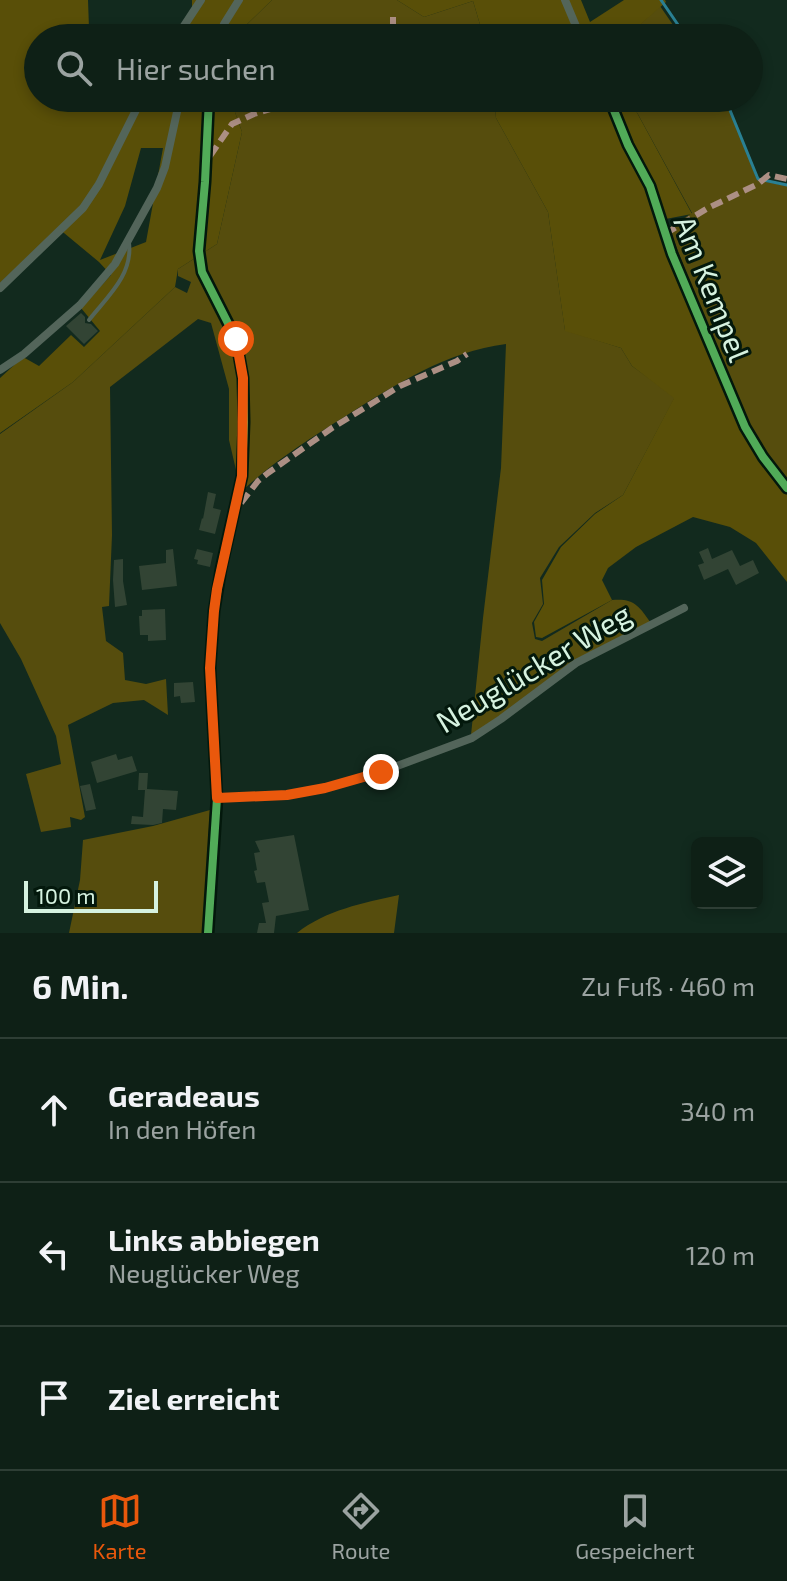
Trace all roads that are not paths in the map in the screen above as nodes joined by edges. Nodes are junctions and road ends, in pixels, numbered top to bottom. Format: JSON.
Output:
{"nodes":[{"id":1,"x":201,"y":0,"type":"edge"},
{"id":2,"x":239,"y":0,"type":"edge"},
{"id":3,"x":565,"y":0,"type":"edge"},
{"id":4,"x":186,"y":24,"type":"edge"},
{"id":5,"x":224,"y":24,"type":"edge"},
{"id":6,"x":575,"y":24,"type":"edge"},
{"id":7,"x":135,"y":112,"type":"edge"},
{"id":8,"x":177,"y":112,"type":"edge"},
{"id":9,"x":208,"y":112,"type":"edge"},
{"id":10,"x":615,"y":112,"type":"edge"},
{"id":11,"x":128,"y":240,"type":"junction"},
{"id":12,"x":0,"y":288,"type":"edge"},
{"id":13,"x":89,"y":320,"type":"dead end"},
{"id":14,"x":0,"y":370,"type":"edge"},
{"id":15,"x":787,"y":488,"type":"edge"},
{"id":16,"x":684,"y":608,"type":"dead end"},
{"id":17,"x":217,"y":798,"type":"junction"},
{"id":18,"x":208,"y":933,"type":"edge"}],
"edges":[{"from":1,"to":4,"type":"street"},
{"from":2,"to":5,"type":"street"},
{"from":3,"to":6,"type":"street"},
{"from":7,"to":12,"type":"street"},
{"from":8,"to":11,"type":"street"},
{"from":9,"to":17,"type":"street"},
{"from":10,"to":15,"type":"street","name":"Am Kempel"},
{"from":11,"to":13,"type":"lane"},
{"from":11,"to":14,"type":"street"},
{"from":16,"to":17,"type":"street","name":"Neuglücker Weg"},
{"from":17,"to":18,"type":"street"}]}
